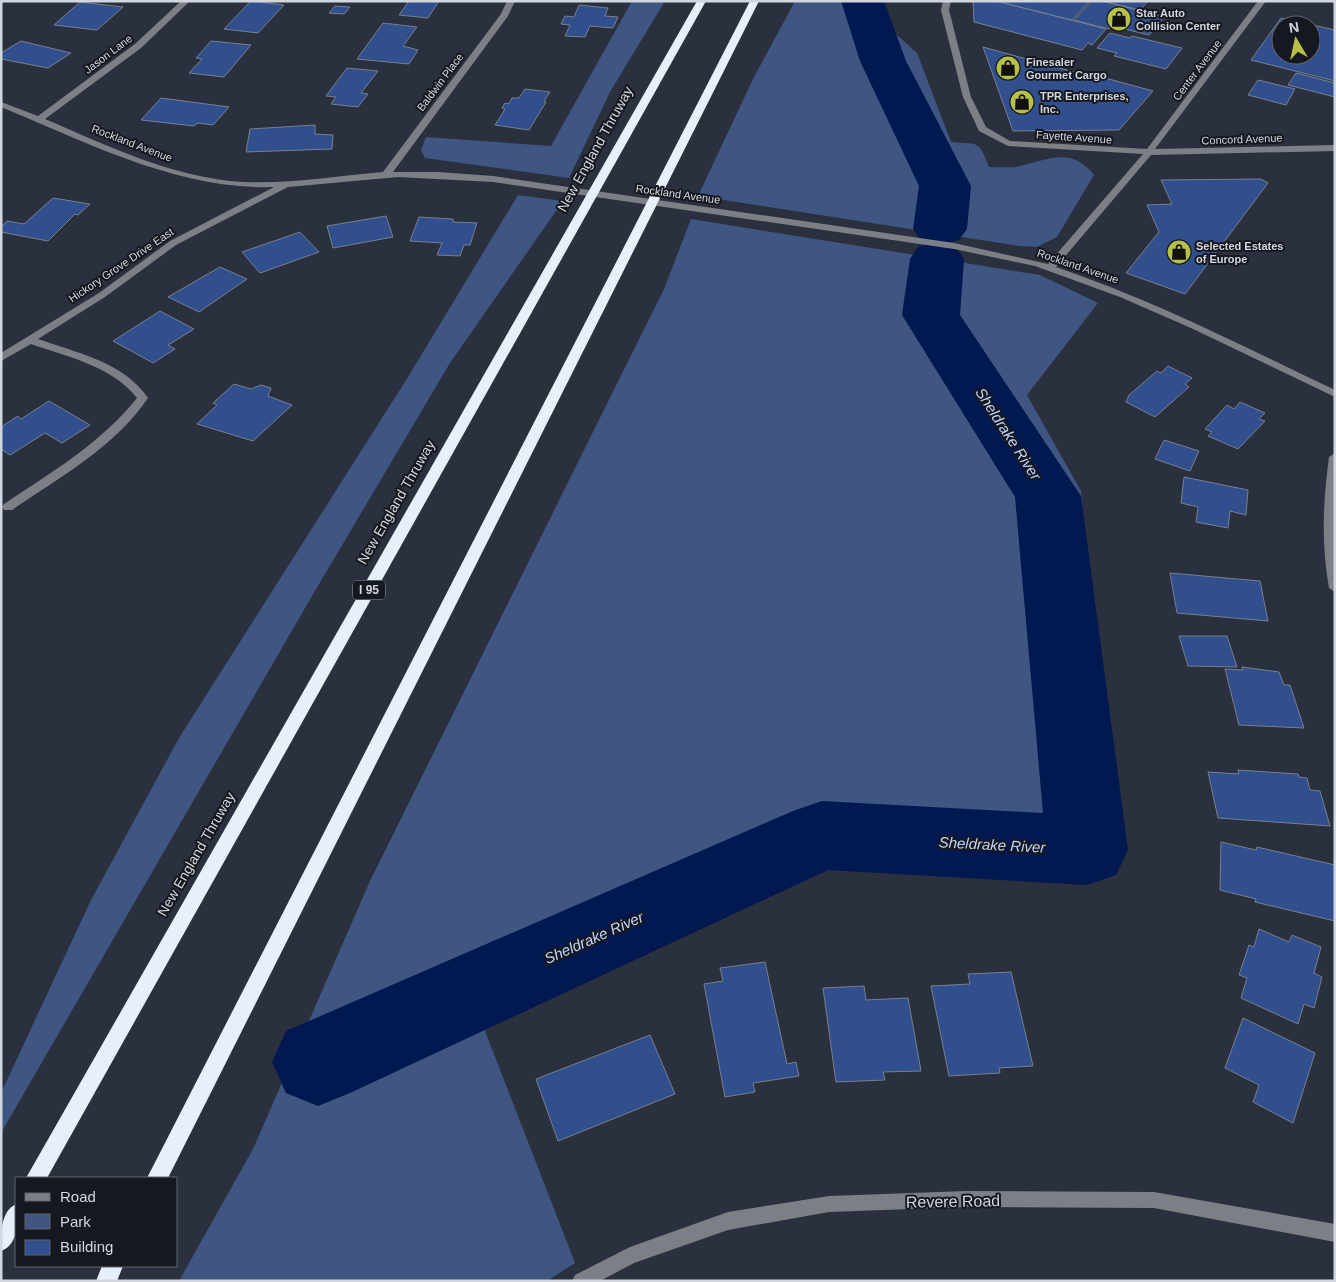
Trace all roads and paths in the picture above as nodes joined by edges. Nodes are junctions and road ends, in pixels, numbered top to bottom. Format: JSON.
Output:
{"nodes":[{"id":1,"x":186,"y":1,"type":"edge"},
{"id":2,"x":511,"y":1,"type":"edge"},
{"id":3,"x":702,"y":1,"type":"edge"},
{"id":4,"x":755,"y":1,"type":"edge"},
{"id":5,"x":947,"y":1,"type":"edge"},
{"id":6,"x":1262,"y":1,"type":"edge"},
{"id":7,"x":1,"y":104,"type":"edge"},
{"id":8,"x":40,"y":120,"type":"junction"},
{"id":9,"x":1335,"y":148,"type":"edge"},
{"id":10,"x":1149,"y":152,"type":"junction"},
{"id":11,"x":386,"y":175,"type":"junction"},
{"id":12,"x":285,"y":185,"type":"junction"},
{"id":13,"x":1050,"y":268,"type":"junction"},
{"id":14,"x":32,"y":340,"type":"junction"},
{"id":15,"x":1,"y":358,"type":"edge"},
{"id":16,"x":1335,"y":394,"type":"edge"},
{"id":17,"x":1335,"y":457,"type":"edge"},
{"id":18,"x":8,"y":507,"type":"dead end"},
{"id":19,"x":1335,"y":588,"type":"edge"},
{"id":20,"x":37,"y":1177,"type":"edge"},
{"id":21,"x":158,"y":1177,"type":"edge"},
{"id":22,"x":15,"y":1216,"type":"edge"},
{"id":23,"x":1335,"y":1233,"type":"edge"},
{"id":24,"x":1,"y":1241,"type":"edge"},
{"id":25,"x":113,"y":1267,"type":"edge"},
{"id":26,"x":106,"y":1281,"type":"edge"},
{"id":27,"x":581,"y":1281,"type":"edge"}],
"edges":[{"from":1,"to":8,"type":"street","name":"Jason Lane"},
{"from":2,"to":11,"type":"street","name":"Baldwin Place"},
{"from":3,"to":20,"type":"highway","name":"New England Thruway","number":"I 95"},
{"from":4,"to":21,"type":"highway"},
{"from":5,"to":10,"type":"street","name":"Fayette Avenue"},
{"from":6,"to":10,"type":"street","name":"Center Avenue"},
{"from":7,"to":8,"type":"street","name":"Rockland Avenue"},
{"from":8,"to":12,"type":"street","name":"Rockland Avenue"},
{"from":9,"to":10,"type":"street","name":"Concord Avenue"},
{"from":10,"to":13,"type":"street"},
{"from":11,"to":12,"type":"street","name":"Rockland Avenue"},
{"from":11,"to":13,"type":"street","name":"Rockland Avenue"},
{"from":12,"to":14,"type":"street","name":"Hickory Grove Drive East"},
{"from":13,"to":16,"type":"street","name":"Rockland Avenue"},
{"from":14,"to":15,"type":"street","name":"Hickory Grove Drive East"},
{"from":14,"to":18,"type":"street"},
{"from":17,"to":19,"type":"street"},
{"from":22,"to":24,"type":"highway"},
{"from":23,"to":27,"type":"street","name":"Revere Road"},
{"from":25,"to":26,"type":"highway"}]}
